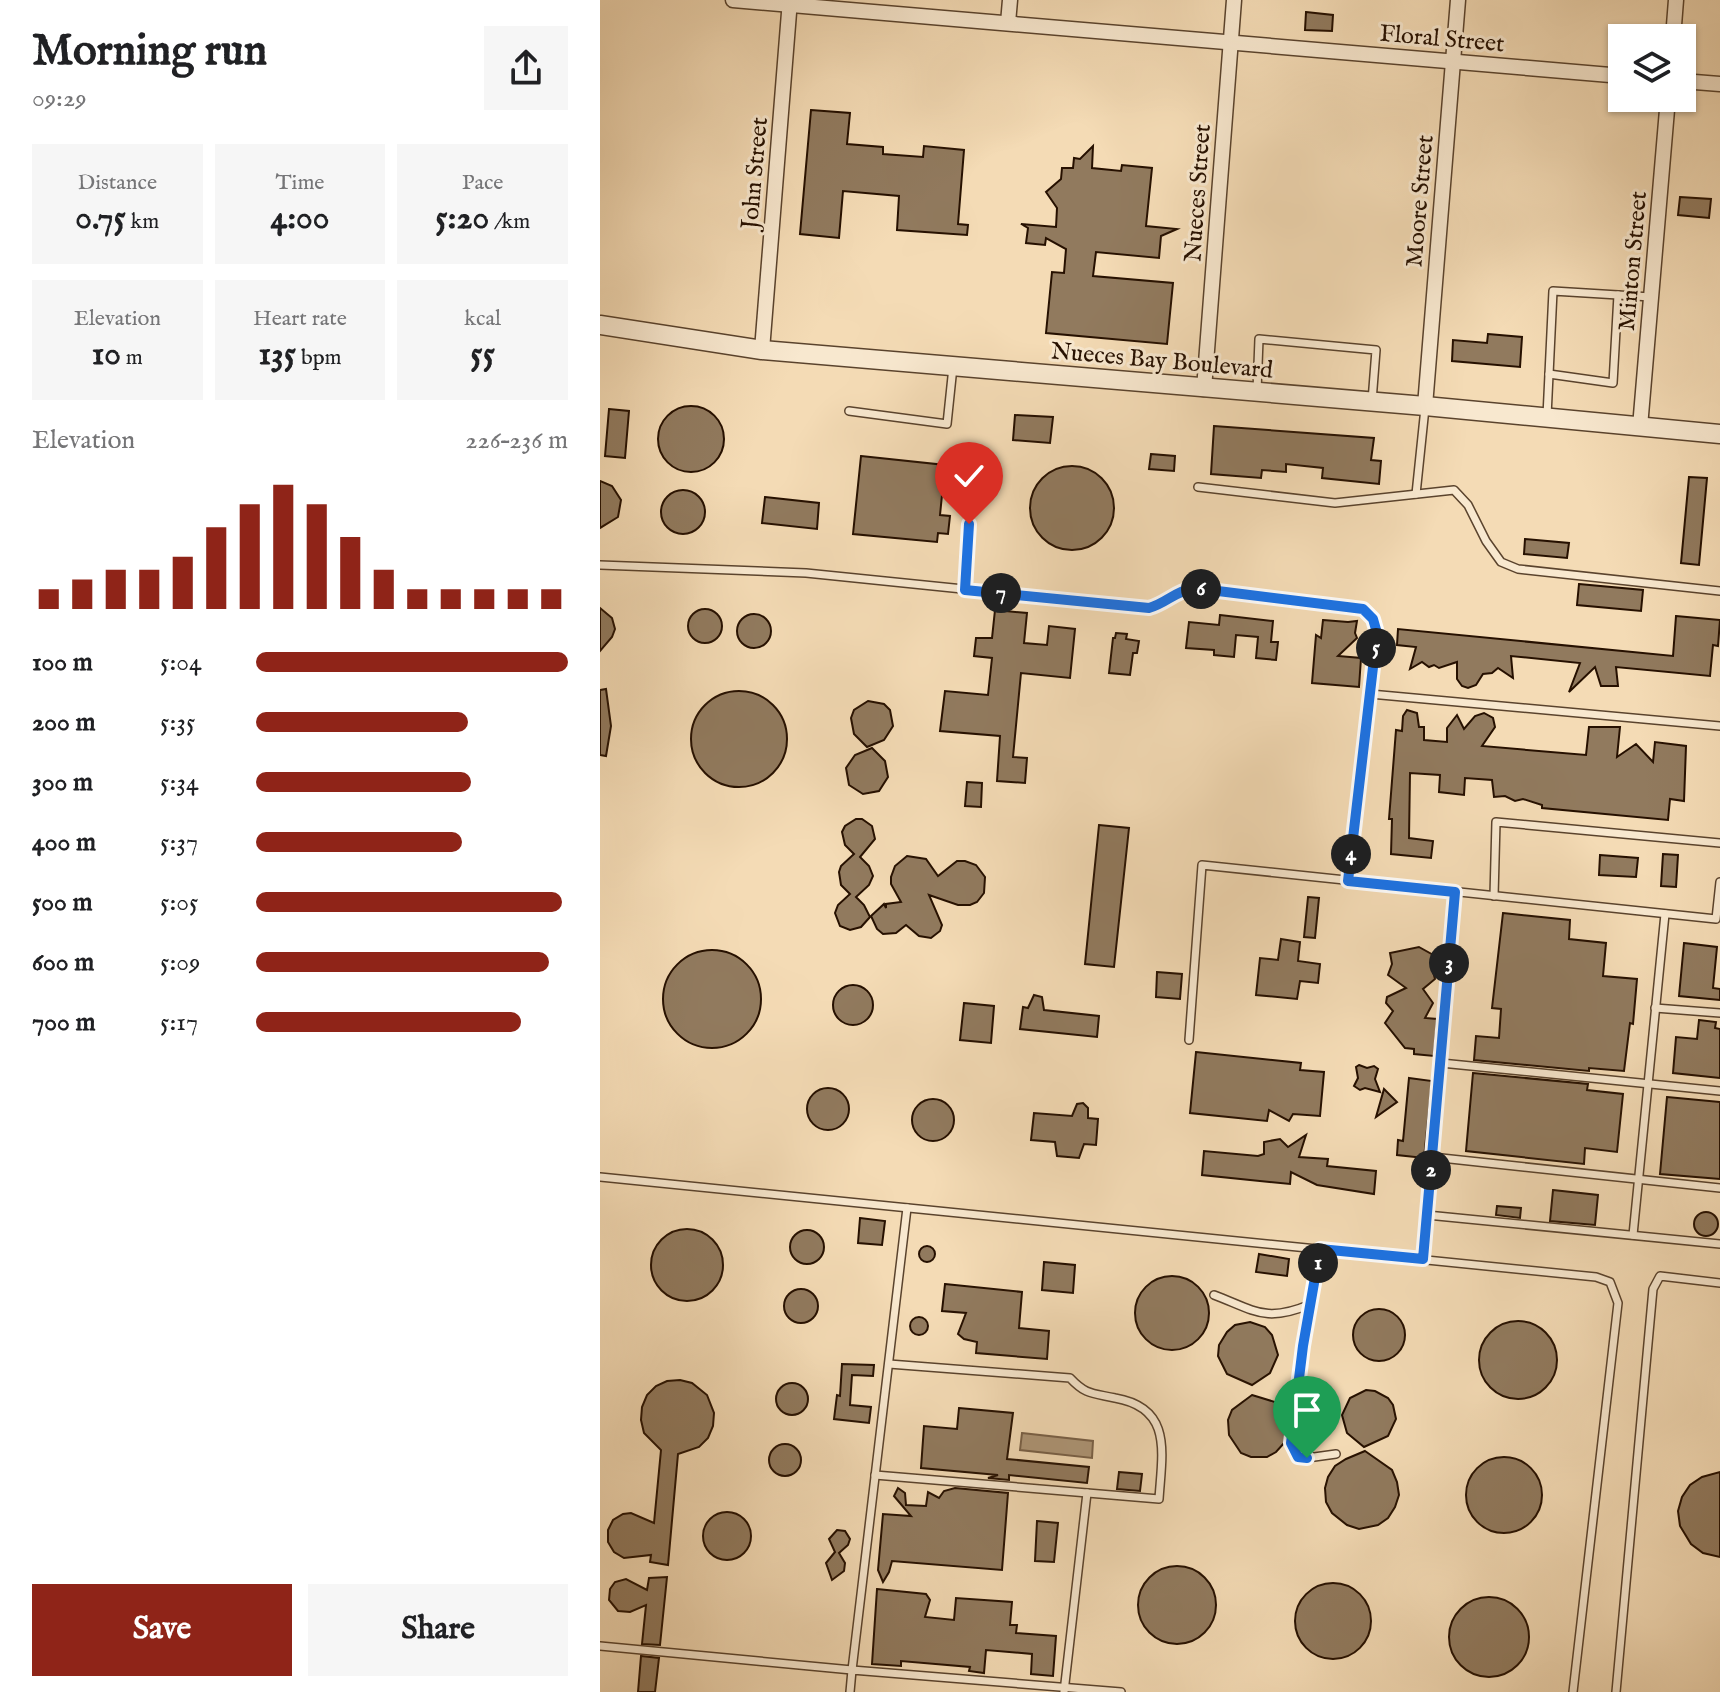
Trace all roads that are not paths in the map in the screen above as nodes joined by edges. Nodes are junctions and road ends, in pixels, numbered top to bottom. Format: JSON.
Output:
{"nodes":[{"id":1,"x":733,"y":0,"type":"edge"},
{"id":2,"x":1010,"y":0,"type":"edge"},
{"id":3,"x":1234,"y":0,"type":"edge"},
{"id":4,"x":1458,"y":0,"type":"edge"},
{"id":5,"x":1676,"y":0,"type":"edge"},
{"id":6,"x":790,"y":2,"type":"edge"},
{"id":7,"x":1008,"y":23,"type":"junction"},
{"id":8,"x":1674,"y":24,"type":"edge"},
{"id":9,"x":1230,"y":42,"type":"junction"},
{"id":10,"x":1453,"y":61,"type":"junction"},
{"id":11,"x":1608,"y":75,"type":"edge"},
{"id":12,"x":1696,"y":82,"type":"edge"},
{"id":13,"x":1720,"y":84,"type":"edge"},
{"id":14,"x":1667,"y":112,"type":"edge"},
{"id":15,"x":1618,"y":295,"type":"junction"},
{"id":16,"x":1651,"y":298,"type":"junction"},
{"id":17,"x":600,"y":325,"type":"edge"},
{"id":18,"x":762,"y":350,"type":"junction"},
{"id":19,"x":953,"y":365,"type":"junction"},
{"id":20,"x":1549,"y":374,"type":"junction"},
{"id":21,"x":1204,"y":389,"type":"junction"},
{"id":22,"x":1257,"y":393,"type":"junction"},
{"id":23,"x":1372,"y":402,"type":"junction"},
{"id":24,"x":1425,"y":406,"type":"junction"},
{"id":25,"x":849,"y":411,"type":"dead end"},
{"id":26,"x":1547,"y":418,"type":"junction"},
{"id":27,"x":1640,"y":427,"type":"junction"},
{"id":28,"x":1720,"y":434,"type":"edge"},
{"id":29,"x":973,"y":459,"type":"dead end"},
{"id":30,"x":1198,"y":487,"type":"dead end"},
{"id":31,"x":1416,"y":494,"type":"junction"},
{"id":32,"x":600,"y":565,"type":"edge"},
{"id":33,"x":965,"y":590,"type":"junction"},
{"id":34,"x":1720,"y":591,"type":"edge"},
{"id":35,"x":1370,"y":694,"type":"junction"},
{"id":36,"x":1720,"y":726,"type":"edge"},
{"id":37,"x":1720,"y":843,"type":"edge"},
{"id":38,"x":1348,"y":881,"type":"junction"},
{"id":39,"x":1720,"y":882,"type":"edge"},
{"id":40,"x":1455,"y":892,"type":"junction"},
{"id":41,"x":1494,"y":896,"type":"junction"},
{"id":42,"x":1665,"y":914,"type":"junction"},
{"id":43,"x":1718,"y":919,"type":"edge"},
{"id":44,"x":1655,"y":1008,"type":"junction"},
{"id":45,"x":1720,"y":1013,"type":"edge"},
{"id":46,"x":1189,"y":1040,"type":"dead end"},
{"id":47,"x":1441,"y":1063,"type":"junction"},
{"id":48,"x":1648,"y":1084,"type":"junction"},
{"id":49,"x":1720,"y":1091,"type":"edge"},
{"id":50,"x":1432,"y":1157,"type":"junction"},
{"id":51,"x":600,"y":1177,"type":"edge"},
{"id":52,"x":1638,"y":1179,"type":"junction"},
{"id":53,"x":1720,"y":1188,"type":"edge"},
{"id":54,"x":907,"y":1208,"type":"junction"},
{"id":55,"x":1427,"y":1215,"type":"junction"},
{"id":56,"x":1633,"y":1235,"type":"junction"},
{"id":57,"x":1720,"y":1244,"type":"edge"},
{"id":58,"x":1320,"y":1249,"type":"junction"},
{"id":59,"x":1423,"y":1259,"type":"junction"},
{"id":60,"x":1720,"y":1283,"type":"edge"},
{"id":61,"x":1214,"y":1295,"type":"dead end"},
{"id":62,"x":1311,"y":1304,"type":"junction"},
{"id":63,"x":889,"y":1364,"type":"junction"},
{"id":64,"x":1336,"y":1454,"type":"dead end"},
{"id":65,"x":875,"y":1475,"type":"junction"},
{"id":66,"x":1087,"y":1493,"type":"junction"},
{"id":67,"x":600,"y":1646,"type":"edge"},
{"id":68,"x":852,"y":1670,"type":"junction"},
{"id":69,"x":1064,"y":1689,"type":"edge"},
{"id":70,"x":850,"y":1692,"type":"edge"},
{"id":71,"x":1121,"y":1692,"type":"edge"},
{"id":72,"x":1573,"y":1692,"type":"edge"},
{"id":73,"x":1616,"y":1692,"type":"edge"}],
"edges":[{"from":1,"to":6,"type":"street","name":"Floral Street"},
{"from":2,"to":7,"type":"street"},
{"from":3,"to":9,"type":"street","name":"Nueces Street"},
{"from":4,"to":10,"type":"street","name":"Moore Street"},
{"from":5,"to":8,"type":"street"},
{"from":6,"to":7,"type":"street","name":"Floral Street"},
{"from":6,"to":18,"type":"street","name":"John Street"},
{"from":7,"to":9,"type":"street","name":"Floral Street"},
{"from":9,"to":10,"type":"street","name":"Floral Street"},
{"from":9,"to":21,"type":"street","name":"Nueces Street"},
{"from":10,"to":11,"type":"street","name":"Floral Street"},
{"from":10,"to":24,"type":"street","name":"Moore Street"},
{"from":12,"to":13,"type":"street"},
{"from":14,"to":16,"type":"street","name":"Minton Street"},
{"from":15,"to":16,"type":"lane"},
{"from":15,"to":20,"type":"lane"},
{"from":15,"to":20,"type":"lane"},
{"from":16,"to":27,"type":"street","name":"Minton Street"},
{"from":17,"to":18,"type":"street","name":"Nueces Bay Boulevard"},
{"from":18,"to":19,"type":"street","name":"Nueces Bay Boulevard"},
{"from":19,"to":21,"type":"street","name":"Nueces Bay Boulevard"},
{"from":19,"to":25,"type":"lane"},
{"from":20,"to":26,"type":"lane"},
{"from":21,"to":22,"type":"street","name":"Nueces Bay Boulevard"},
{"from":22,"to":23,"type":"street","name":"Nueces Bay Boulevard"},
{"from":22,"to":23,"type":"lane"},
{"from":23,"to":24,"type":"street","name":"Nueces Bay Boulevard"},
{"from":24,"to":26,"type":"street","name":"Nueces Bay Boulevard"},
{"from":24,"to":31,"type":"lane"},
{"from":26,"to":27,"type":"street","name":"Nueces Bay Boulevard"},
{"from":27,"to":28,"type":"street","name":"Nueces Bay Boulevard"},
{"from":29,"to":33,"type":"lane"},
{"from":30,"to":31,"type":"lane"},
{"from":31,"to":34,"type":"lane"},
{"from":32,"to":33,"type":"lane"},
{"from":33,"to":35,"type":"lane"},
{"from":35,"to":36,"type":"lane"},
{"from":35,"to":38,"type":"lane"},
{"from":37,"to":41,"type":"lane"},
{"from":38,"to":40,"type":"lane"},
{"from":38,"to":46,"type":"lane"},
{"from":39,"to":43,"type":"lane"},
{"from":40,"to":41,"type":"lane"},
{"from":40,"to":47,"type":"lane"},
{"from":41,"to":42,"type":"lane"},
{"from":42,"to":43,"type":"lane"},
{"from":42,"to":44,"type":"lane"},
{"from":44,"to":45,"type":"lane"},
{"from":44,"to":48,"type":"lane"},
{"from":47,"to":48,"type":"lane"},
{"from":47,"to":50,"type":"lane"},
{"from":48,"to":49,"type":"lane"},
{"from":48,"to":52,"type":"lane"},
{"from":50,"to":52,"type":"lane"},
{"from":50,"to":55,"type":"lane"},
{"from":51,"to":54,"type":"lane"},
{"from":52,"to":53,"type":"lane"},
{"from":52,"to":56,"type":"lane"},
{"from":54,"to":58,"type":"lane"},
{"from":54,"to":63,"type":"lane"},
{"from":55,"to":56,"type":"lane"},
{"from":55,"to":59,"type":"lane"},
{"from":56,"to":57,"type":"lane"},
{"from":58,"to":59,"type":"lane"},
{"from":58,"to":62,"type":"lane"},
{"from":59,"to":72,"type":"lane"},
{"from":60,"to":73,"type":"lane"},
{"from":61,"to":62,"type":"lane"},
{"from":62,"to":64,"type":"lane"},
{"from":63,"to":65,"type":"lane"},
{"from":63,"to":66,"type":"lane"},
{"from":65,"to":66,"type":"lane"},
{"from":65,"to":68,"type":"lane"},
{"from":66,"to":69,"type":"lane"},
{"from":67,"to":68,"type":"lane"},
{"from":68,"to":69,"type":"lane"},
{"from":68,"to":70,"type":"lane"},
{"from":69,"to":71,"type":"lane"}]}
